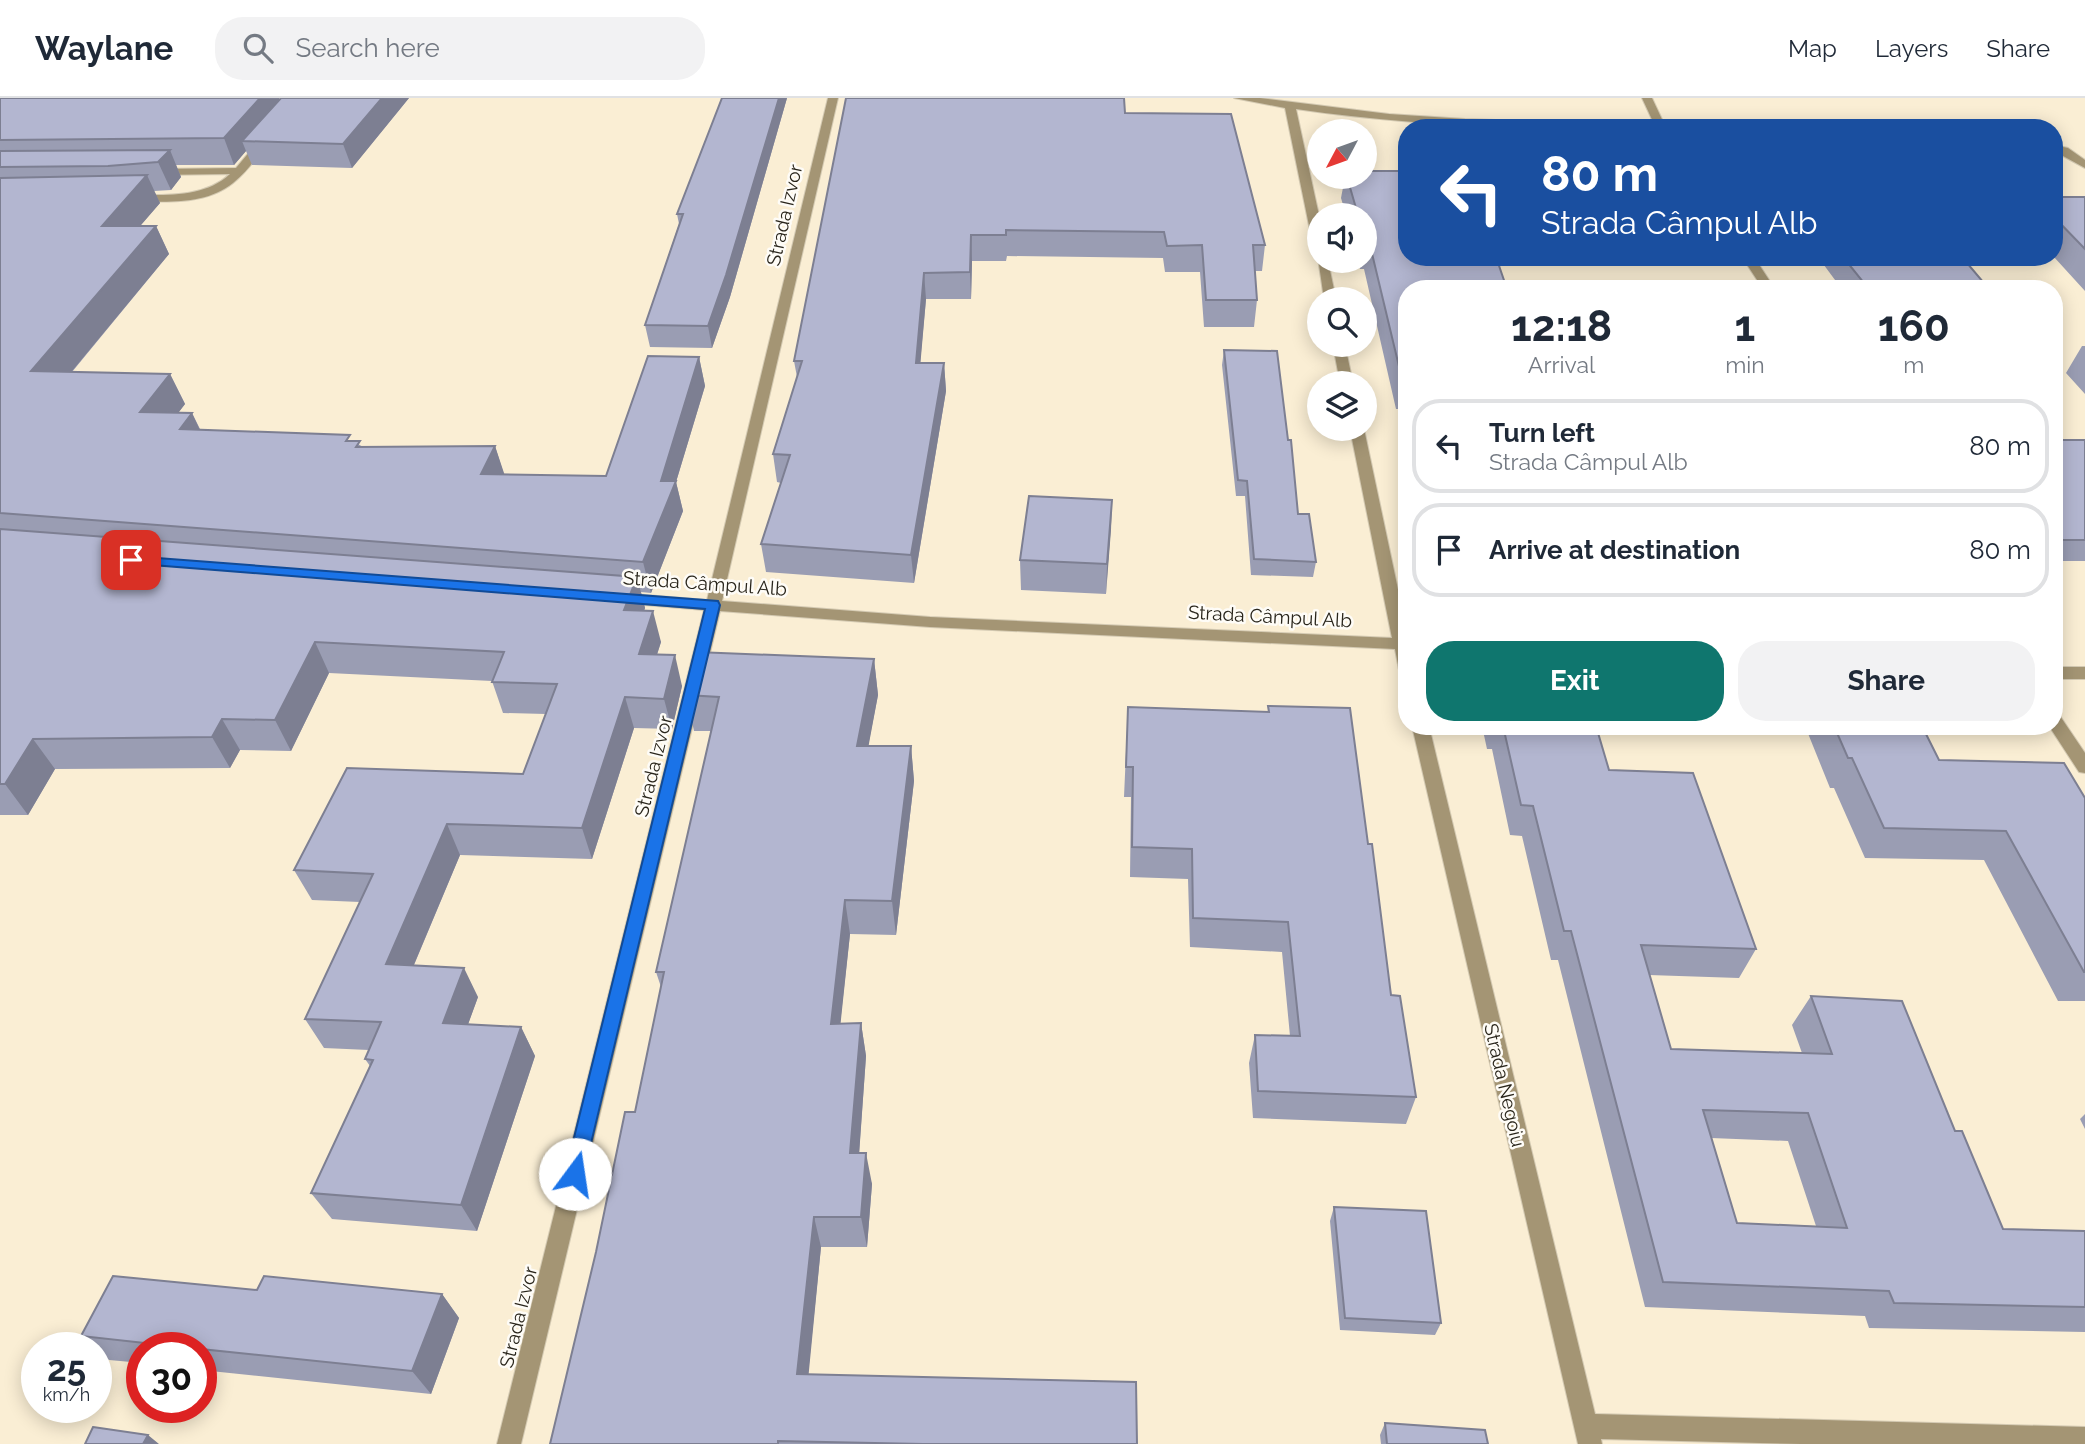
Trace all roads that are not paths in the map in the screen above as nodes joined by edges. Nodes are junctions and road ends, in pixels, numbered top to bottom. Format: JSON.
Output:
{"nodes":[{"id":1,"x":833,"y":98,"type":"edge"},
{"id":2,"x":1239,"y":98,"type":"edge"},
{"id":3,"x":1647,"y":98,"type":"edge"},
{"id":4,"x":1290,"y":107,"type":"junction"},
{"id":5,"x":1418,"y":119,"type":"edge"},
{"id":6,"x":1658,"y":119,"type":"edge"},
{"id":7,"x":274,"y":129,"type":"edge"},
{"id":8,"x":2063,"y":151,"type":"edge"},
{"id":9,"x":2085,"y":165,"type":"edge"},
{"id":10,"x":237,"y":171,"type":"junction"},
{"id":11,"x":139,"y":172,"type":"edge"},
{"id":12,"x":126,"y":198,"type":"edge"},
{"id":13,"x":1310,"y":203,"type":"edge"},
{"id":14,"x":1360,"y":441,"type":"edge"},
{"id":15,"x":603,"y":596,"type":"edge"},
{"id":16,"x":713,"y":605,"type":"junction"},
{"id":17,"x":1398,"y":617,"type":"edge"},
{"id":18,"x":1398,"y":644,"type":"edge"},
{"id":19,"x":2063,"y":673,"type":"edge"},
{"id":20,"x":2085,"y":674,"type":"edge"},
{"id":21,"x":2063,"y":734,"type":"edge"},
{"id":22,"x":1422,"y":735,"type":"edge"},
{"id":23,"x":2085,"y":767,"type":"edge"},
{"id":24,"x":1588,"y":1435,"type":"edge"},
{"id":25,"x":2085,"y":1439,"type":"edge"},
{"id":26,"x":509,"y":1444,"type":"edge"}],
"edges":[{"from":1,"to":16,"type":"street","name":"Strada Izvor"},
{"from":2,"to":4,"type":"street"},
{"from":3,"to":6,"type":"street"},
{"from":4,"to":5,"type":"street"},
{"from":4,"to":13,"type":"street"},
{"from":7,"to":10,"type":"street"},
{"from":8,"to":9,"type":"street"},
{"from":10,"to":11,"type":"street"},
{"from":10,"to":12,"type":"street"},
{"from":14,"to":17,"type":"street"},
{"from":15,"to":16,"type":"street","name":"Strada Câmpul Alb"},
{"from":16,"to":18,"type":"street","name":"Strada Câmpul Alb"},
{"from":16,"to":26,"type":"street","name":"Strada Izvor"},
{"from":19,"to":20,"type":"street"},
{"from":21,"to":23,"type":"street"},
{"from":22,"to":24,"type":"street","name":"Strada Negoiu"},
{"from":24,"to":25,"type":"street"}]}
